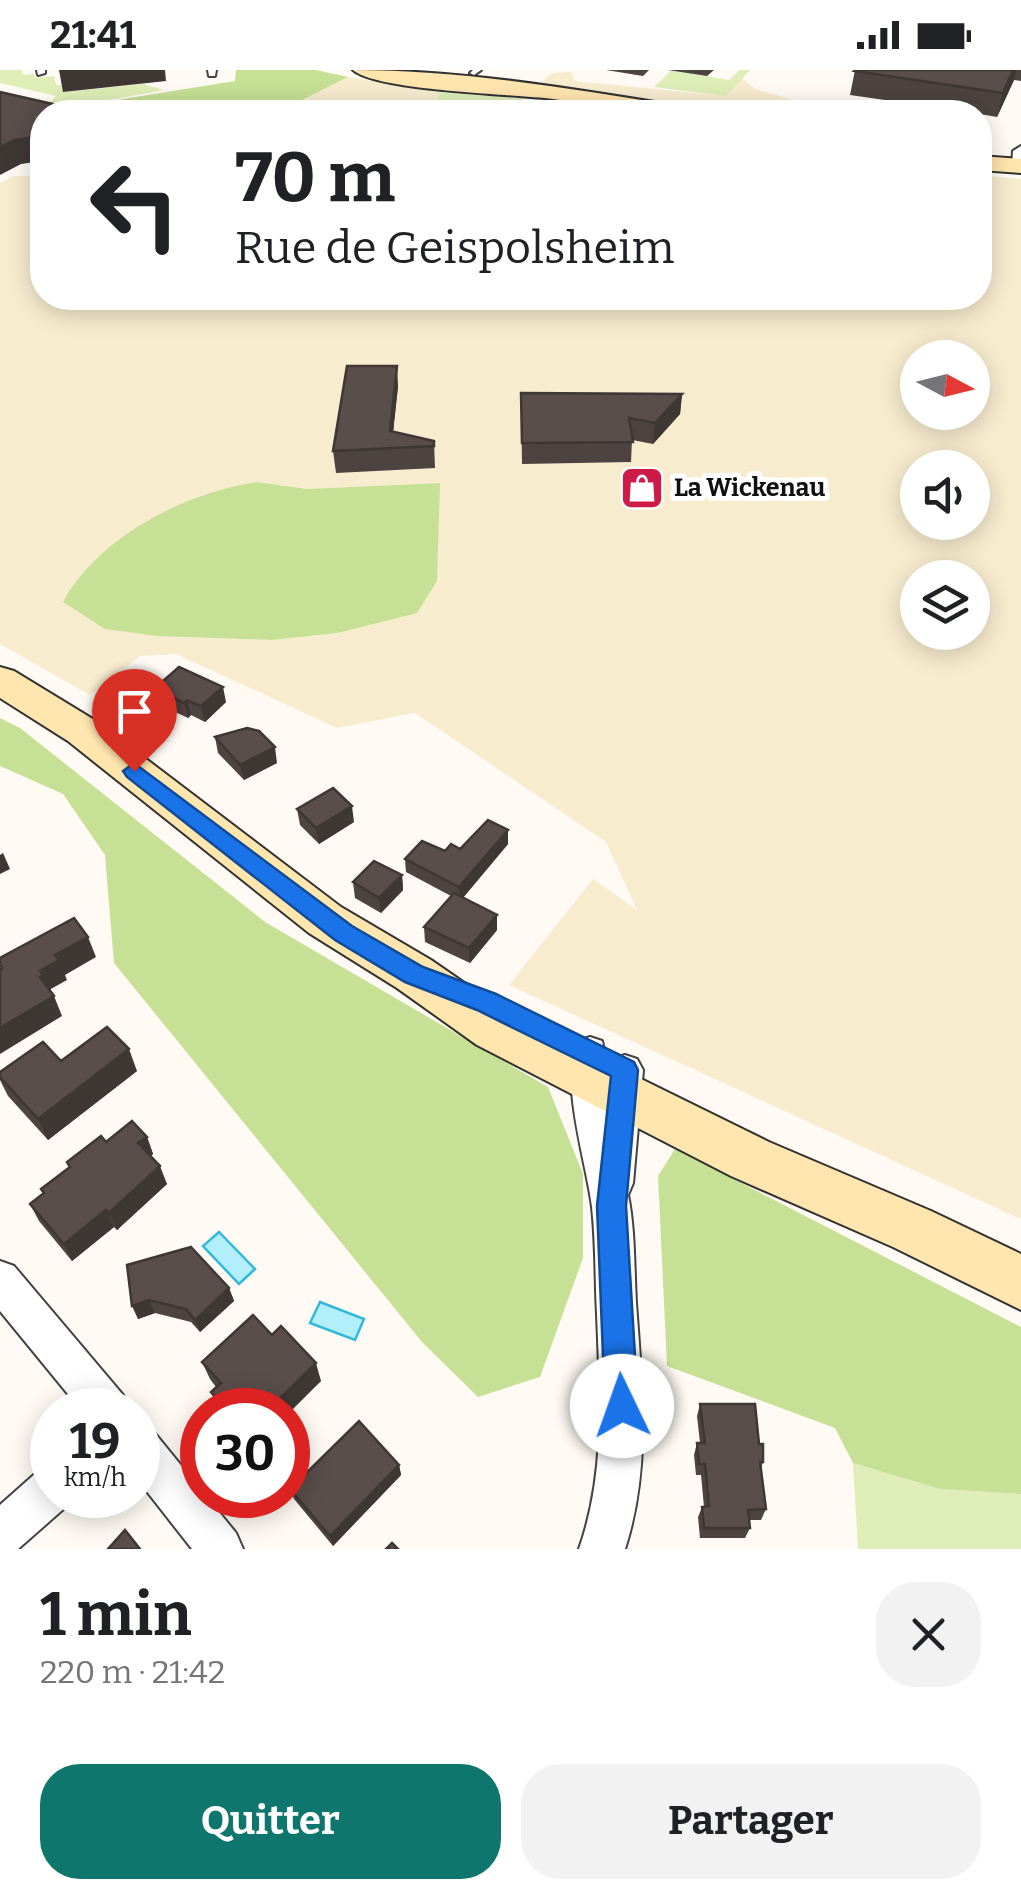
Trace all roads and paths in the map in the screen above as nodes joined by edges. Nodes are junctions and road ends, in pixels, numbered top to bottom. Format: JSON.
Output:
{"nodes":[{"id":1,"x":364,"y":70,"type":"edge"},
{"id":2,"x":603,"y":100,"type":"edge"},
{"id":3,"x":1020,"y":161,"type":"edge"},
{"id":4,"x":992,"y":162,"type":"edge"},
{"id":5,"x":0,"y":680,"type":"edge"},
{"id":6,"x":608,"y":1075,"type":"junction"},
{"id":7,"x":0,"y":1280,"type":"edge"},
{"id":8,"x":1021,"y":1283,"type":"edge"},
{"id":9,"x":90,"y":1388,"type":"edge"},
{"id":10,"x":160,"y":1474,"type":"edge"},
{"id":11,"x":30,"y":1508,"type":"edge"},
{"id":12,"x":0,"y":1535,"type":"edge"},
{"id":13,"x":220,"y":1549,"type":"edge"},
{"id":14,"x":602,"y":1549,"type":"edge"}],
"edges":[{"from":1,"to":2,"type":"main road"},
{"from":3,"to":4,"type":"main road"},
{"from":5,"to":6,"type":"main road"},
{"from":6,"to":8,"type":"main road"},
{"from":6,"to":14,"type":"street"},
{"from":7,"to":9,"type":"street"},
{"from":10,"to":13,"type":"street"},
{"from":11,"to":12,"type":"street"}]}
